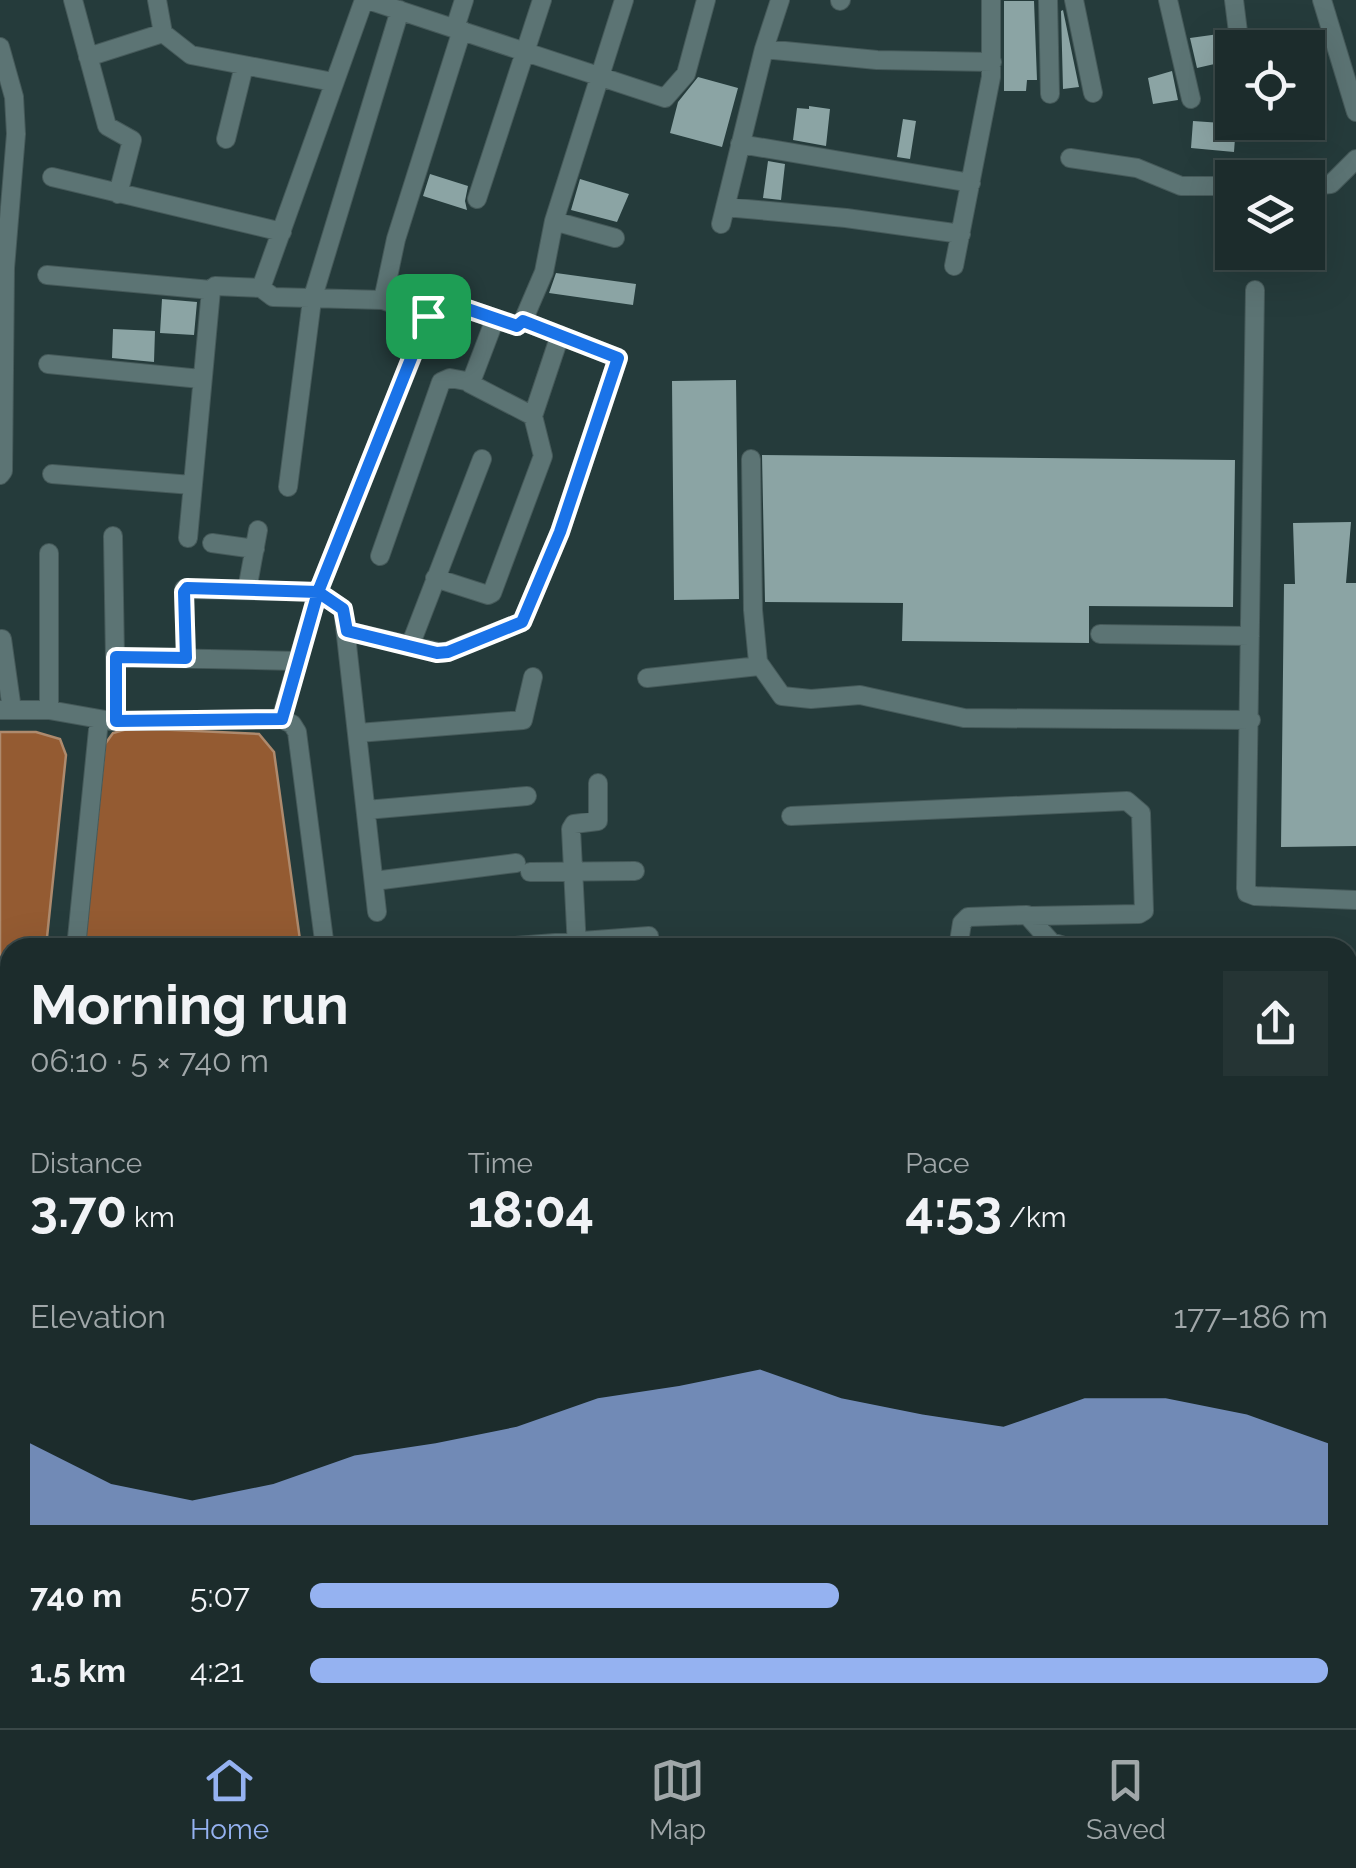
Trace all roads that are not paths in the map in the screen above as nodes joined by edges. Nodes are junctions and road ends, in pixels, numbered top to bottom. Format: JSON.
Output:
{"nodes":[{"id":1,"x":72,"y":0,"type":"edge"},
{"id":2,"x":157,"y":0,"type":"edge"},
{"id":3,"x":366,"y":0,"type":"edge"},
{"id":4,"x":464,"y":0,"type":"edge"},
{"id":5,"x":542,"y":0,"type":"edge"},
{"id":6,"x":624,"y":0,"type":"edge"},
{"id":7,"x":706,"y":0,"type":"edge"},
{"id":8,"x":780,"y":0,"type":"edge"},
{"id":9,"x":991,"y":0,"type":"edge"},
{"id":10,"x":1048,"y":0,"type":"edge"},
{"id":11,"x":1074,"y":0,"type":"edge"},
{"id":12,"x":1168,"y":0,"type":"edge"},
{"id":13,"x":1234,"y":0,"type":"edge"},
{"id":14,"x":1322,"y":0,"type":"edge"},
{"id":15,"x":400,"y":10,"type":"junction"},
{"id":16,"x":458,"y":29,"type":"junction"},
{"id":17,"x":1238,"y":30,"type":"edge"},
{"id":18,"x":162,"y":34,"type":"junction"},
{"id":19,"x":1084,"y":39,"type":"junction"},
{"id":20,"x":1048,"y":45,"type":"junction"},
{"id":21,"x":0,"y":47,"type":"edge"},
{"id":22,"x":764,"y":49,"type":"junction"},
{"id":23,"x":526,"y":51,"type":"junction"},
{"id":24,"x":88,"y":57,"type":"junction"},
{"id":25,"x":992,"y":62,"type":"junction"},
{"id":26,"x":244,"y":66,"type":"junction"},
{"id":27,"x":600,"y":75,"type":"junction"},
{"id":28,"x":333,"y":82,"type":"junction"},
{"id":29,"x":1050,"y":94,"type":"dead end"},
{"id":30,"x":1093,"y":94,"type":"dead end"},
{"id":31,"x":1191,"y":100,"type":"dead end"},
{"id":32,"x":1356,"y":112,"type":"edge"},
{"id":33,"x":8,"y":136,"type":"edge"},
{"id":34,"x":226,"y":139,"type":"dead end"},
{"id":35,"x":740,"y":144,"type":"junction"},
{"id":36,"x":1070,"y":158,"type":"dead end"},
{"id":37,"x":1356,"y":159,"type":"edge"},
{"id":38,"x":52,"y":177,"type":"dead end"},
{"id":39,"x":971,"y":183,"type":"junction"},
{"id":40,"x":1325,"y":185,"type":"edge"},
{"id":41,"x":1215,"y":186,"type":"edge"},
{"id":42,"x":118,"y":194,"type":"junction"},
{"id":43,"x":477,"y":199,"type":"dead end"},
{"id":44,"x":554,"y":221,"type":"junction"},
{"id":45,"x":282,"y":232,"type":"junction"},
{"id":46,"x":960,"y":234,"type":"junction"},
{"id":47,"x":615,"y":238,"type":"dead end"},
{"id":48,"x":954,"y":266,"type":"dead end"},
{"id":49,"x":3,"y":268,"type":"edge"},
{"id":50,"x":47,"y":275,"type":"dead end"},
{"id":51,"x":261,"y":288,"type":"junction"},
{"id":52,"x":210,"y":290,"type":"junction"},
{"id":53,"x":1256,"y":290,"type":"dead end"},
{"id":54,"x":312,"y":300,"type":"junction"},
{"id":55,"x":383,"y":300,"type":"junction"},
{"id":56,"x":428,"y":316,"type":"junction"},
{"id":57,"x":495,"y":319,"type":"junction"},
{"id":58,"x":523,"y":321,"type":"junction"},
{"id":59,"x":560,"y":335,"type":"junction"},
{"id":60,"x":48,"y":364,"type":"dead end"},
{"id":61,"x":201,"y":379,"type":"junction"},
{"id":62,"x":469,"y":382,"type":"junction"},
{"id":63,"x":534,"y":416,"type":"junction"},
{"id":64,"x":751,"y":458,"type":"dead end"},
{"id":65,"x":482,"y":459,"type":"dead end"},
{"id":66,"x":52,"y":474,"type":"dead end"},
{"id":67,"x":0,"y":475,"type":"edge"},
{"id":68,"x":192,"y":485,"type":"junction"},
{"id":69,"x":288,"y":487,"type":"dead end"},
{"id":70,"x":114,"y":536,"type":"dead end"},
{"id":71,"x":188,"y":538,"type":"dead end"},
{"id":72,"x":212,"y":543,"type":"dead end"},
{"id":73,"x":48,"y":553,"type":"dead end"},
{"id":74,"x":380,"y":556,"type":"dead end"},
{"id":75,"x":435,"y":578,"type":"junction"},
{"id":76,"x":248,"y":590,"type":"junction"},
{"id":77,"x":318,"y":592,"type":"junction"},
{"id":78,"x":347,"y":631,"type":"junction"},
{"id":79,"x":1100,"y":634,"type":"dead end"},
{"id":80,"x":1250,"y":636,"type":"junction"},
{"id":81,"x":2,"y":640,"type":"dead end"},
{"id":82,"x":410,"y":646,"type":"junction"},
{"id":83,"x":116,"y":657,"type":"junction"},
{"id":84,"x":186,"y":658,"type":"junction"},
{"id":85,"x":298,"y":661,"type":"junction"},
{"id":86,"x":759,"y":666,"type":"junction"},
{"id":87,"x":533,"y":677,"type":"dead end"},
{"id":88,"x":647,"y":678,"type":"dead end"},
{"id":89,"x":6,"y":710,"type":"edge"},
{"id":90,"x":48,"y":710,"type":"junction"},
{"id":91,"x":282,"y":719,"type":"junction"},
{"id":92,"x":108,"y":720,"type":"junction"},
{"id":93,"x":1251,"y":720,"type":"junction"},
{"id":94,"x":358,"y":733,"type":"junction"},
{"id":95,"x":598,"y":783,"type":"dead end"},
{"id":96,"x":528,"y":796,"type":"dead end"},
{"id":97,"x":366,"y":810,"type":"junction"},
{"id":98,"x":790,"y":816,"type":"dead end"},
{"id":99,"x":635,"y":871,"type":"dead end"},
{"id":100,"x":573,"y":874,"type":"junction"},
{"id":101,"x":374,"y":881,"type":"junction"},
{"id":102,"x":1356,"y":900,"type":"edge"},
{"id":103,"x":377,"y":912,"type":"dead end"},
{"id":104,"x":1031,"y":916,"type":"junction"},
{"id":105,"x":649,"y":936,"type":"dead end"},
{"id":106,"x":77,"y":938,"type":"edge"},
{"id":107,"x":324,"y":938,"type":"edge"},
{"id":108,"x":577,"y":938,"type":"edge"},
{"id":109,"x":631,"y":938,"type":"edge"},
{"id":110,"x":960,"y":938,"type":"edge"},
{"id":111,"x":1048,"y":938,"type":"edge"}],
"edges":[{"from":1,"to":24,"type":"street"},
{"from":2,"to":18,"type":"street"},
{"from":3,"to":15,"type":"street"},
{"from":3,"to":28,"type":"street"},
{"from":4,"to":16,"type":"street"},
{"from":5,"to":23,"type":"street"},
{"from":6,"to":27,"type":"street"},
{"from":7,"to":27,"type":"street"},
{"from":8,"to":22,"type":"street"},
{"from":9,"to":25,"type":"street"},
{"from":10,"to":20,"type":"street"},
{"from":11,"to":19,"type":"street"},
{"from":12,"to":31,"type":"street"},
{"from":13,"to":17,"type":"street"},
{"from":14,"to":32,"type":"street"},
{"from":15,"to":16,"type":"street"},
{"from":15,"to":54,"type":"street"},
{"from":16,"to":23,"type":"street"},
{"from":16,"to":55,"type":"street"},
{"from":18,"to":24,"type":"street"},
{"from":18,"to":26,"type":"street"},
{"from":19,"to":20,"type":"street"},
{"from":19,"to":30,"type":"street"},
{"from":20,"to":29,"type":"street"},
{"from":21,"to":33,"type":"street"},
{"from":22,"to":25,"type":"street"},
{"from":22,"to":35,"type":"street"},
{"from":23,"to":27,"type":"street"},
{"from":23,"to":43,"type":"street"},
{"from":24,"to":42,"type":"street"},
{"from":25,"to":39,"type":"street"},
{"from":26,"to":28,"type":"street"},
{"from":26,"to":34,"type":"street"},
{"from":27,"to":44,"type":"street"},
{"from":28,"to":45,"type":"street"},
{"from":33,"to":49,"type":"street"},
{"from":35,"to":39,"type":"street"},
{"from":35,"to":46,"type":"street"},
{"from":36,"to":41,"type":"street"},
{"from":37,"to":40,"type":"street"},
{"from":38,"to":42,"type":"street"},
{"from":39,"to":46,"type":"street"},
{"from":42,"to":45,"type":"street"},
{"from":44,"to":47,"type":"street"},
{"from":44,"to":58,"type":"street"},
{"from":45,"to":51,"type":"street"},
{"from":46,"to":48,"type":"street"},
{"from":49,"to":67,"type":"street"},
{"from":50,"to":52,"type":"street"},
{"from":51,"to":52,"type":"street"},
{"from":51,"to":54,"type":"street"},
{"from":52,"to":61,"type":"street"},
{"from":53,"to":80,"type":"street"},
{"from":54,"to":55,"type":"street"},
{"from":54,"to":69,"type":"street"},
{"from":55,"to":56,"type":"street"},
{"from":56,"to":57,"type":"street"},
{"from":56,"to":77,"type":"street"},
{"from":57,"to":58,"type":"street"},
{"from":57,"to":62,"type":"street"},
{"from":58,"to":59,"type":"street"},
{"from":59,"to":63,"type":"street"},
{"from":59,"to":82,"type":"street"},
{"from":60,"to":61,"type":"street"},
{"from":61,"to":68,"type":"street"},
{"from":62,"to":63,"type":"street"},
{"from":62,"to":74,"type":"street"},
{"from":63,"to":75,"type":"street"},
{"from":64,"to":86,"type":"street"},
{"from":65,"to":75,"type":"street"},
{"from":66,"to":68,"type":"street"},
{"from":68,"to":71,"type":"street"},
{"from":70,"to":83,"type":"street"},
{"from":72,"to":76,"type":"street"},
{"from":73,"to":90,"type":"street"},
{"from":75,"to":82,"type":"street"},
{"from":76,"to":77,"type":"street"},
{"from":76,"to":84,"type":"street"},
{"from":77,"to":78,"type":"street"},
{"from":77,"to":85,"type":"street"},
{"from":78,"to":82,"type":"street"},
{"from":78,"to":94,"type":"street"},
{"from":79,"to":80,"type":"street"},
{"from":80,"to":93,"type":"street"},
{"from":81,"to":89,"type":"street"},
{"from":83,"to":84,"type":"street"},
{"from":83,"to":92,"type":"street"},
{"from":84,"to":85,"type":"street"},
{"from":85,"to":91,"type":"street"},
{"from":86,"to":88,"type":"street"},
{"from":86,"to":93,"type":"street"},
{"from":87,"to":94,"type":"street"},
{"from":89,"to":90,"type":"street"},
{"from":90,"to":92,"type":"street"},
{"from":91,"to":92,"type":"street"},
{"from":91,"to":107,"type":"street"},
{"from":92,"to":106,"type":"street"},
{"from":93,"to":102,"type":"street"},
{"from":94,"to":97,"type":"street"},
{"from":95,"to":100,"type":"street"},
{"from":96,"to":97,"type":"street"},
{"from":97,"to":101,"type":"street"},
{"from":98,"to":104,"type":"street"},
{"from":99,"to":100,"type":"street"},
{"from":100,"to":101,"type":"street"},
{"from":100,"to":108,"type":"street"},
{"from":101,"to":103,"type":"street"},
{"from":104,"to":110,"type":"street"},
{"from":104,"to":111,"type":"street"},
{"from":105,"to":109,"type":"street"}]}
